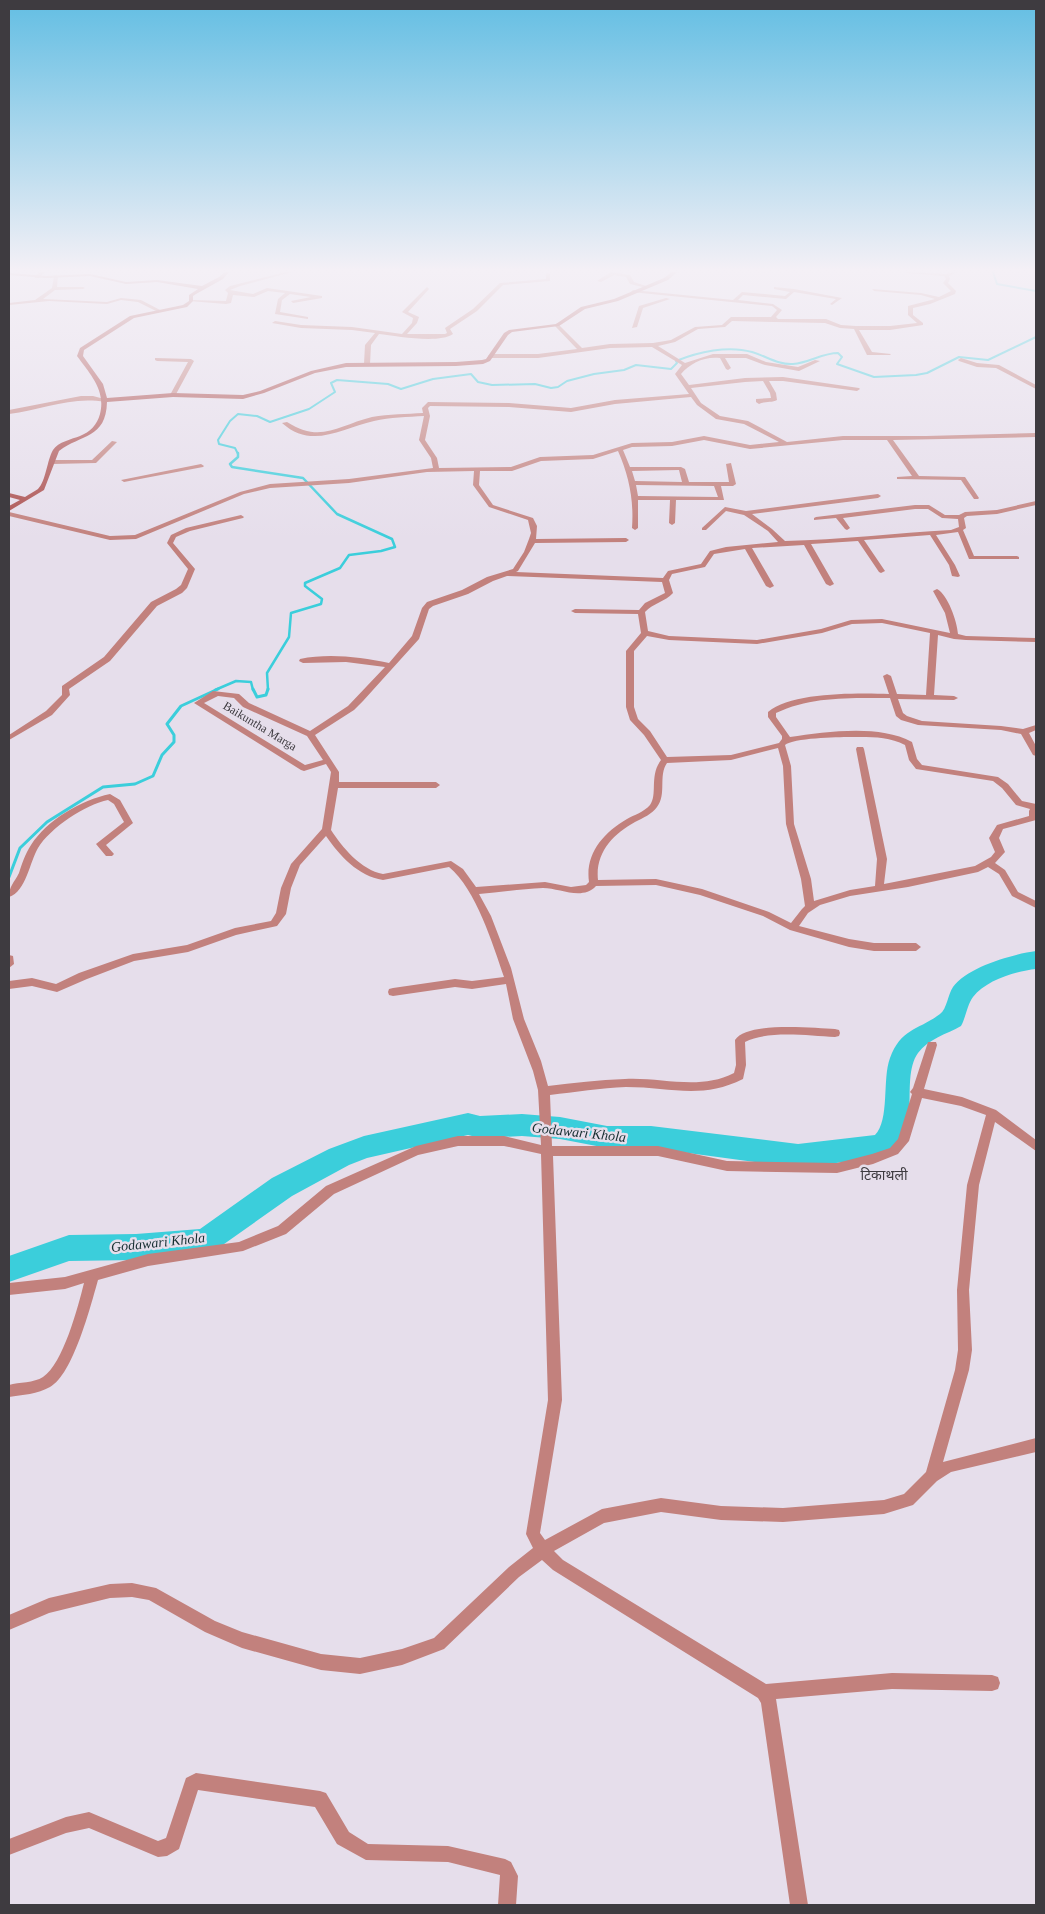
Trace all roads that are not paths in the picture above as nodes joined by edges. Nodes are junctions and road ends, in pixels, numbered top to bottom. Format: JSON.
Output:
{"nodes":[{"id":1,"x":84,"y":361,"type":"edge"},
{"id":2,"x":191,"y":361,"type":"edge"},
{"id":3,"x":484,"y":361,"type":"edge"},
{"id":4,"x":679,"y":361,"type":"edge"},
{"id":5,"x":694,"y":361,"type":"edge"},
{"id":6,"x":724,"y":361,"type":"edge"},
{"id":7,"x":761,"y":361,"type":"edge"},
{"id":8,"x":965,"y":361,"type":"edge"},
{"id":9,"x":817,"y":362,"type":"dead end"},
{"id":10,"x":367,"y":364,"type":"joint"},
{"id":11,"x":685,"y":365,"type":"junction"},
{"id":12,"x":728,"y":368,"type":"dead end"},
{"id":13,"x":765,"y":379,"type":"junction"},
{"id":14,"x":686,"y":387,"type":"junction"},
{"id":15,"x":1036,"y":387,"type":"edge"},
{"id":16,"x":857,"y":389,"type":"dead end"},
{"id":17,"x":173,"y":395,"type":"junction"},
{"id":18,"x":691,"y":396,"type":"junction"},
{"id":19,"x":105,"y":400,"type":"junction"},
{"id":20,"x":758,"y":402,"type":"dead end"},
{"id":21,"x":9,"y":412,"type":"edge"},
{"id":22,"x":426,"y":414,"type":"junction"},
{"id":23,"x":285,"y":423,"type":"dead end"},
{"id":24,"x":1036,"y":435,"type":"edge"},
{"id":25,"x":890,"y":439,"type":"junction"},
{"id":26,"x":114,"y":442,"type":"dead end"},
{"id":27,"x":785,"y":443,"type":"junction"},
{"id":28,"x":620,"y":449,"type":"junction"},
{"id":29,"x":53,"y":462,"type":"junction"},
{"id":30,"x":729,"y":464,"type":"dead end"},
{"id":31,"x":201,"y":466,"type":"dead end"},
{"id":32,"x":436,"y":469,"type":"junction"},
{"id":33,"x":629,"y":469,"type":"junction"},
{"id":34,"x":476,"y":470,"type":"junction"},
{"id":35,"x":899,"y":478,"type":"dead end"},
{"id":36,"x":917,"y":478,"type":"junction"},
{"id":37,"x":124,"y":480,"type":"dead end"},
{"id":38,"x":631,"y":483,"type":"junction"},
{"id":39,"x":686,"y":483,"type":"junction"},
{"id":40,"x":717,"y":484,"type":"junction"},
{"id":41,"x":9,"y":495,"type":"edge"},
{"id":42,"x":878,"y":496,"type":"dead end"},
{"id":43,"x":26,"y":498,"type":"junction"},
{"id":44,"x":635,"y":498,"type":"junction"},
{"id":45,"x":976,"y":498,"type":"dead end"},
{"id":46,"x":673,"y":499,"type":"junction"},
{"id":47,"x":722,"y":499,"type":"junction"},
{"id":48,"x":846,"y":500,"type":"junction"},
{"id":49,"x":1036,"y":503,"type":"edge"},
{"id":50,"x":9,"y":509,"type":"edge"},
{"id":51,"x":724,"y":510,"type":"junction"},
{"id":52,"x":746,"y":513,"type":"junction"},
{"id":53,"x":858,"y":513,"type":"junction"},
{"id":54,"x":9,"y":514,"type":"edge"},
{"id":55,"x":838,"y":516,"type":"junction"},
{"id":56,"x":961,"y":516,"type":"junction"},
{"id":57,"x":241,"y":518,"type":"dead end"},
{"id":58,"x":816,"y":519,"type":"dead end"},
{"id":59,"x":176,"y":520,"type":"junction"},
{"id":60,"x":672,"y":523,"type":"dead end"},
{"id":61,"x":635,"y":528,"type":"dead end"},
{"id":62,"x":704,"y":528,"type":"dead end"},
{"id":63,"x":847,"y":528,"type":"dead end"},
{"id":64,"x":188,"y":529,"type":"junction"},
{"id":65,"x":960,"y":530,"type":"junction"},
{"id":66,"x":932,"y":533,"type":"junction"},
{"id":67,"x":860,"y":539,"type":"junction"},
{"id":68,"x":534,"y":540,"type":"junction"},
{"id":69,"x":626,"y":540,"type":"dead end"},
{"id":70,"x":806,"y":542,"type":"junction"},
{"id":71,"x":783,"y":543,"type":"junction"},
{"id":72,"x":748,"y":548,"type":"junction"},
{"id":73,"x":1016,"y":558,"type":"dead end"},
{"id":74,"x":881,"y":571,"type":"dead end"},
{"id":75,"x":508,"y":574,"type":"junction"},
{"id":76,"x":956,"y":576,"type":"dead end"},
{"id":77,"x":665,"y":580,"type":"junction"},
{"id":78,"x":830,"y":584,"type":"dead end"},
{"id":79,"x":770,"y":586,"type":"dead end"},
{"id":80,"x":937,"y":591,"type":"dead end"},
{"id":81,"x":575,"y":611,"type":"dead end"},
{"id":82,"x":641,"y":612,"type":"junction"},
{"id":83,"x":645,"y":633,"type":"junction"},
{"id":84,"x":934,"y":633,"type":"junction"},
{"id":85,"x":954,"y":636,"type":"junction"},
{"id":86,"x":1036,"y":640,"type":"edge"},
{"id":87,"x":303,"y":661,"type":"dead end"},
{"id":88,"x":390,"y":665,"type":"junction"},
{"id":89,"x":887,"y":676,"type":"dead end"},
{"id":90,"x":893,"y":696,"type":"junction"},
{"id":91,"x":930,"y":698,"type":"junction"},
{"id":92,"x":954,"y":698,"type":"dead end"},
{"id":93,"x":1036,"y":728,"type":"edge"},
{"id":94,"x":1024,"y":732,"type":"junction"},
{"id":95,"x":310,"y":734,"type":"junction"},
{"id":96,"x":9,"y":738,"type":"edge"},
{"id":97,"x":783,"y":742,"type":"junction"},
{"id":98,"x":860,"y":749,"type":"dead end"},
{"id":99,"x":1036,"y":753,"type":"edge"},
{"id":100,"x":665,"y":760,"type":"junction"},
{"id":101,"x":328,"y":761,"type":"junction"},
{"id":102,"x":334,"y":785,"type":"junction"},
{"id":103,"x":436,"y":786,"type":"dead end"},
{"id":104,"x":1036,"y":808,"type":"edge"},
{"id":105,"x":326,"y":830,"type":"junction"},
{"id":106,"x":109,"y":854,"type":"dead end"},
{"id":107,"x":989,"y":863,"type":"junction"},
{"id":108,"x":594,"y":883,"type":"junction"},
{"id":109,"x":879,"y":889,"type":"junction"},
{"id":110,"x":473,"y":890,"type":"junction"},
{"id":111,"x":9,"y":894,"type":"edge"},
{"id":112,"x":1036,"y":905,"type":"edge"},
{"id":113,"x":810,"y":906,"type":"junction"},
{"id":114,"x":792,"y":928,"type":"junction"},
{"id":115,"x":916,"y":947,"type":"dead end"},
{"id":116,"x":9,"y":959,"type":"edge"},
{"id":117,"x":9,"y":964,"type":"edge"},
{"id":118,"x":510,"y":980,"type":"junction"},
{"id":119,"x":9,"y":985,"type":"edge"},
{"id":120,"x":393,"y":992,"type":"dead end"},
{"id":121,"x":835,"y":1033,"type":"dead end"},
{"id":122,"x":932,"y":1045,"type":"dead end"},
{"id":123,"x":916,"y":1092,"type":"junction"},
{"id":124,"x":544,"y":1095,"type":"junction"},
{"id":125,"x":992,"y":1114,"type":"junction"},
{"id":126,"x":547,"y":1146,"type":"junction"},
{"id":127,"x":1036,"y":1146,"type":"edge"},
{"id":128,"x":93,"y":1275,"type":"junction"},
{"id":129,"x":9,"y":1290,"type":"edge"},
{"id":130,"x":9,"y":1391,"type":"edge"},
{"id":131,"x":1036,"y":1445,"type":"edge"},
{"id":132,"x":932,"y":1476,"type":"junction"},
{"id":133,"x":542,"y":1550,"type":"junction"},
{"id":134,"x":9,"y":1623,"type":"edge"},
{"id":135,"x":992,"y":1683,"type":"dead end"},
{"id":136,"x":764,"y":1692,"type":"junction"},
{"id":137,"x":9,"y":1847,"type":"edge"},
{"id":138,"x":507,"y":1905,"type":"edge"},
{"id":139,"x":799,"y":1905,"type":"edge"}],
"edges":[{"from":1,"to":19,"type":"main road"},
{"from":2,"to":17,"type":"street"},
{"from":3,"to":10,"type":"main road"},
{"from":4,"to":11,"type":"street"},
{"from":5,"to":11,"type":"street"},
{"from":6,"to":12,"type":"street"},
{"from":7,"to":9,"type":"street"},
{"from":8,"to":15,"type":"street"},
{"from":10,"to":17,"type":"main road"},
{"from":11,"to":14,"type":"street"},
{"from":13,"to":14,"type":"street"},
{"from":13,"to":16,"type":"street"},
{"from":13,"to":20,"type":"street"},
{"from":14,"to":18,"type":"street"},
{"from":17,"to":19,"type":"main road"},
{"from":18,"to":22,"type":"street"},
{"from":18,"to":27,"type":"street"},
{"from":19,"to":21,"type":"street"},
{"from":19,"to":29,"type":"main road"},
{"from":22,"to":23,"type":"street"},
{"from":22,"to":32,"type":"street"},
{"from":24,"to":25,"type":"street"},
{"from":25,"to":27,"type":"street"},
{"from":25,"to":36,"type":"street"},
{"from":26,"to":29,"type":"street"},
{"from":27,"to":28,"type":"street"},
{"from":28,"to":33,"type":"street"},
{"from":28,"to":34,"type":"street"},
{"from":29,"to":43,"type":"main road"},
{"from":30,"to":40,"type":"street"},
{"from":31,"to":37,"type":"street"},
{"from":32,"to":34,"type":"street"},
{"from":32,"to":59,"type":"street"},
{"from":33,"to":38,"type":"street"},
{"from":33,"to":39,"type":"street"},
{"from":34,"to":68,"type":"street"},
{"from":35,"to":36,"type":"street"},
{"from":36,"to":45,"type":"street"},
{"from":38,"to":39,"type":"street"},
{"from":38,"to":44,"type":"street"},
{"from":39,"to":40,"type":"street"},
{"from":40,"to":47,"type":"street"},
{"from":41,"to":43,"type":"main road"},
{"from":42,"to":48,"type":"street"},
{"from":43,"to":50,"type":"main road"},
{"from":44,"to":46,"type":"street"},
{"from":44,"to":61,"type":"street"},
{"from":46,"to":47,"type":"street"},
{"from":46,"to":60,"type":"street"},
{"from":47,"to":51,"type":"street"},
{"from":48,"to":52,"type":"street"},
{"from":48,"to":53,"type":"street"},
{"from":49,"to":56,"type":"street"},
{"from":51,"to":52,"type":"street"},
{"from":51,"to":62,"type":"street"},
{"from":52,"to":71,"type":"street"},
{"from":53,"to":55,"type":"street"},
{"from":53,"to":56,"type":"street"},
{"from":54,"to":59,"type":"street"},
{"from":55,"to":58,"type":"street"},
{"from":55,"to":63,"type":"street"},
{"from":56,"to":65,"type":"street"},
{"from":57,"to":64,"type":"street"},
{"from":59,"to":64,"type":"street"},
{"from":64,"to":96,"type":"street"},
{"from":65,"to":66,"type":"street"},
{"from":65,"to":73,"type":"street"},
{"from":66,"to":67,"type":"street"},
{"from":66,"to":76,"type":"street"},
{"from":67,"to":70,"type":"street"},
{"from":67,"to":74,"type":"street"},
{"from":68,"to":69,"type":"street"},
{"from":68,"to":75,"type":"street"},
{"from":70,"to":71,"type":"street"},
{"from":70,"to":78,"type":"street"},
{"from":71,"to":72,"type":"street"},
{"from":72,"to":77,"type":"street"},
{"from":72,"to":79,"type":"street"},
{"from":75,"to":77,"type":"street"},
{"from":75,"to":88,"type":"street"},
{"from":77,"to":82,"type":"street"},
{"from":80,"to":85,"type":"street"},
{"from":81,"to":82,"type":"street"},
{"from":82,"to":83,"type":"street"},
{"from":83,"to":84,"type":"street"},
{"from":83,"to":100,"type":"street"},
{"from":84,"to":85,"type":"street"},
{"from":84,"to":91,"type":"street"},
{"from":85,"to":86,"type":"street"},
{"from":87,"to":88,"type":"street"},
{"from":88,"to":95,"type":"street"},
{"from":89,"to":90,"type":"street"},
{"from":90,"to":91,"type":"street"},
{"from":90,"to":94,"type":"street"},
{"from":90,"to":97,"type":"street"},
{"from":91,"to":92,"type":"street"},
{"from":93,"to":94,"type":"street"},
{"from":94,"to":99,"type":"street"},
{"from":95,"to":101,"type":"street"},
{"from":95,"to":101,"type":"street","name":"Baikuntha Marga"},
{"from":97,"to":100,"type":"street"},
{"from":97,"to":104,"type":"street"},
{"from":97,"to":113,"type":"street"},
{"from":98,"to":109,"type":"street"},
{"from":100,"to":108,"type":"street"},
{"from":101,"to":102,"type":"street"},
{"from":102,"to":103,"type":"street"},
{"from":102,"to":105,"type":"street"},
{"from":104,"to":107,"type":"street"},
{"from":105,"to":110,"type":"street"},
{"from":105,"to":119,"type":"street"},
{"from":106,"to":111,"type":"street"},
{"from":107,"to":109,"type":"street"},
{"from":107,"to":112,"type":"street"},
{"from":108,"to":110,"type":"street"},
{"from":108,"to":114,"type":"street"},
{"from":109,"to":113,"type":"street"},
{"from":110,"to":118,"type":"street"},
{"from":113,"to":114,"type":"street"},
{"from":114,"to":115,"type":"street"},
{"from":116,"to":117,"type":"street"},
{"from":118,"to":120,"type":"street"},
{"from":118,"to":124,"type":"street"},
{"from":121,"to":124,"type":"street"},
{"from":122,"to":123,"type":"street"},
{"from":123,"to":125,"type":"street"},
{"from":123,"to":126,"type":"street"},
{"from":124,"to":126,"type":"street"},
{"from":125,"to":127,"type":"street"},
{"from":125,"to":132,"type":"street"},
{"from":126,"to":128,"type":"street"},
{"from":126,"to":133,"type":"street"},
{"from":128,"to":129,"type":"street"},
{"from":128,"to":130,"type":"street"},
{"from":131,"to":132,"type":"street"},
{"from":132,"to":133,"type":"street"},
{"from":133,"to":134,"type":"street"},
{"from":133,"to":136,"type":"street"},
{"from":135,"to":136,"type":"street"},
{"from":136,"to":139,"type":"street"},
{"from":137,"to":138,"type":"street"}]}
